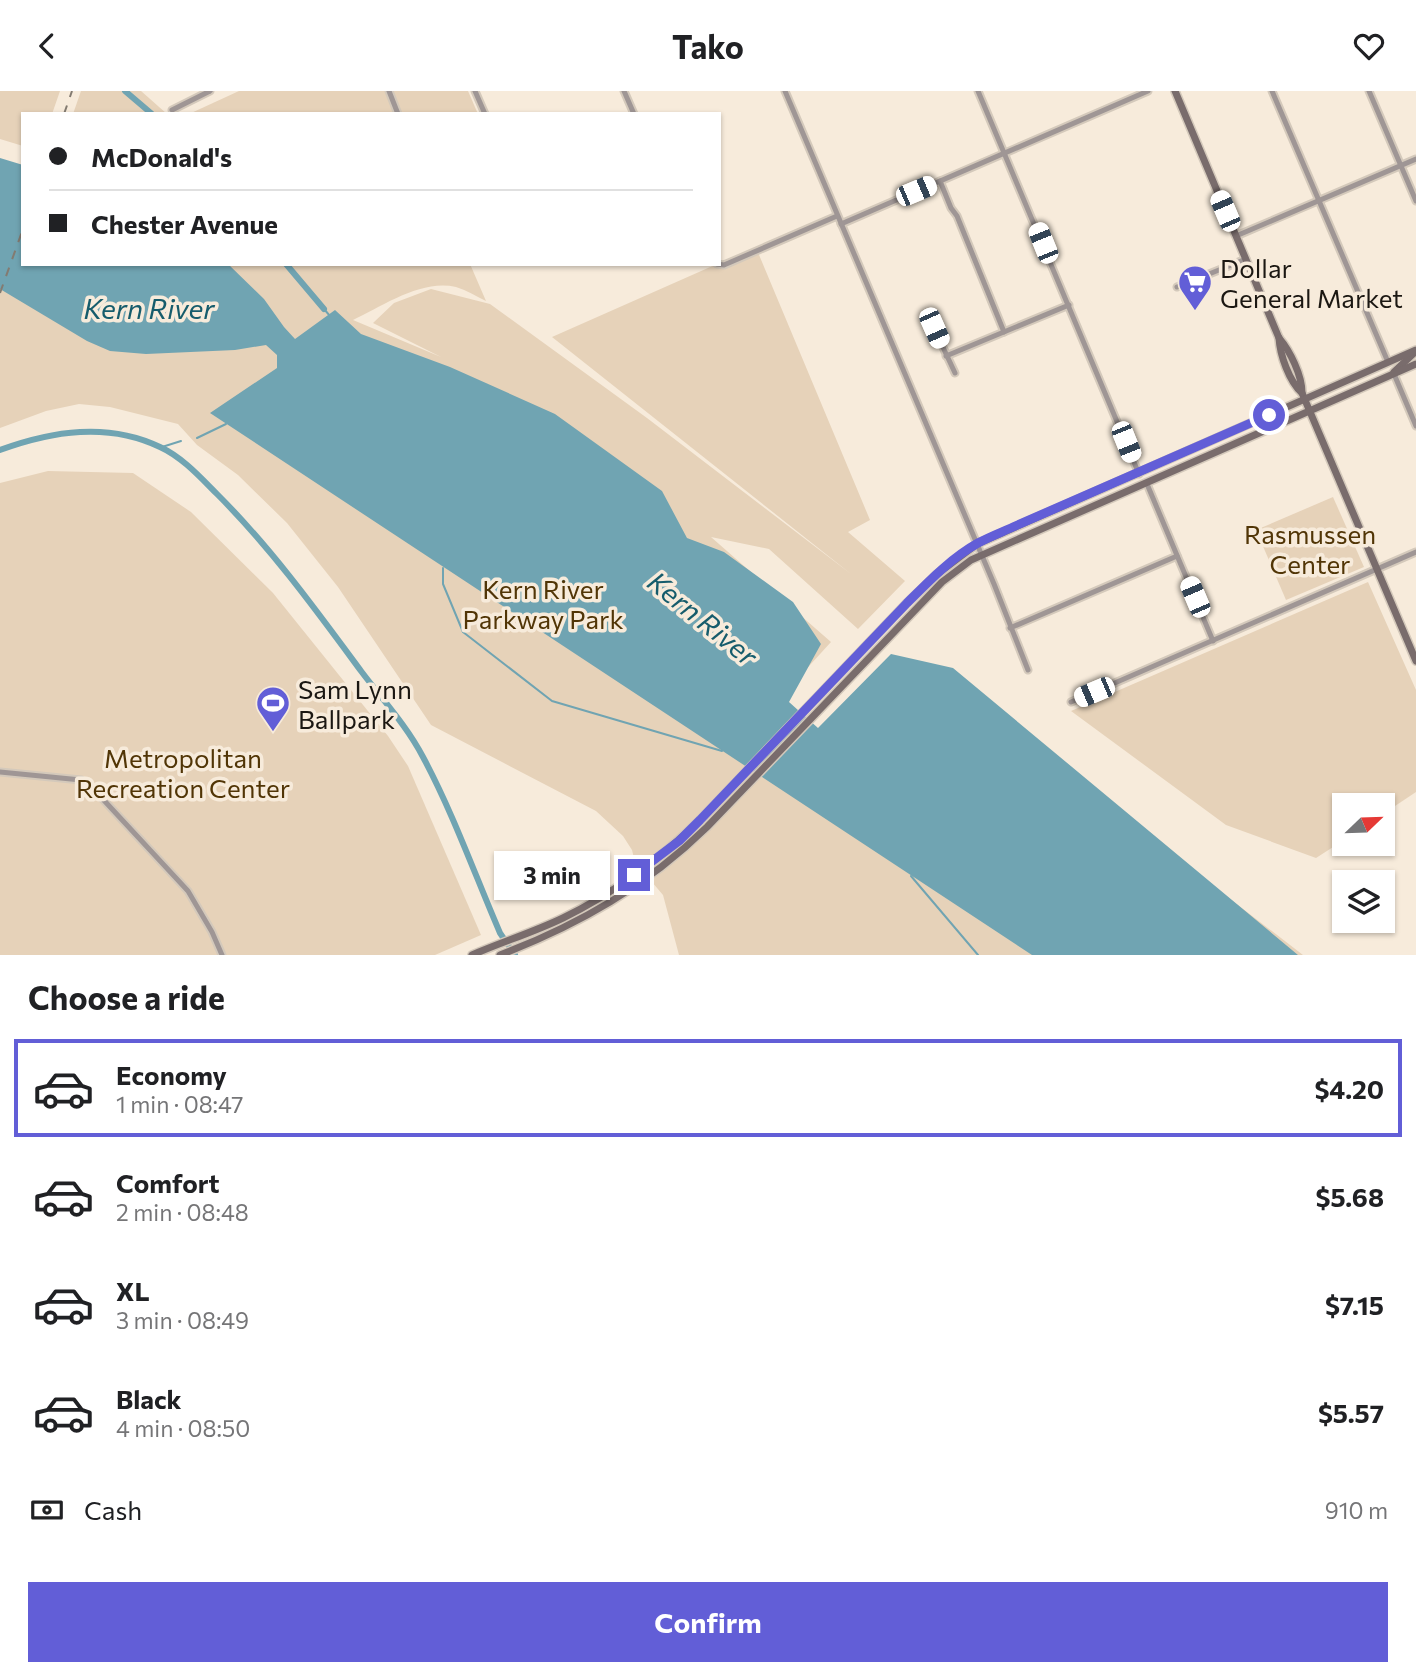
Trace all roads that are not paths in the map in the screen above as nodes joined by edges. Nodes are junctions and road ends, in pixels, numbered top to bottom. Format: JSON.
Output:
{"nodes":[{"id":1,"x":210,"y":91,"type":"edge"},
{"id":2,"x":388,"y":91,"type":"edge"},
{"id":3,"x":475,"y":91,"type":"edge"},
{"id":4,"x":624,"y":91,"type":"edge"},
{"id":5,"x":785,"y":91,"type":"edge"},
{"id":6,"x":978,"y":91,"type":"edge"},
{"id":7,"x":1148,"y":91,"type":"edge"},
{"id":8,"x":1175,"y":91,"type":"edge"},
{"id":9,"x":1272,"y":91,"type":"edge"},
{"id":10,"x":1369,"y":91,"type":"edge"},
{"id":11,"x":172,"y":110,"type":"dead end"},
{"id":12,"x":397,"y":112,"type":"edge"},
{"id":13,"x":484,"y":112,"type":"edge"},
{"id":14,"x":633,"y":112,"type":"edge"},
{"id":15,"x":1004,"y":154,"type":"junction"},
{"id":16,"x":1416,"y":159,"type":"edge"},
{"id":17,"x":1401,"y":166,"type":"junction"},
{"id":18,"x":940,"y":181,"type":"junction"},
{"id":19,"x":1319,"y":201,"type":"junction"},
{"id":20,"x":1416,"y":201,"type":"edge"},
{"id":21,"x":838,"y":216,"type":"junction"},
{"id":22,"x":841,"y":224,"type":"junction"},
{"id":23,"x":1236,"y":236,"type":"junction"},
{"id":24,"x":1246,"y":259,"type":"junction"},
{"id":25,"x":721,"y":265,"type":"edge"},
{"id":26,"x":1177,"y":287,"type":"dead end"},
{"id":27,"x":1069,"y":305,"type":"junction"},
{"id":28,"x":934,"y":328,"type":"dead end"},
{"id":29,"x":1004,"y":332,"type":"junction"},
{"id":30,"x":1416,"y":350,"type":"edge"},
{"id":31,"x":946,"y":356,"type":"junction"},
{"id":32,"x":1388,"y":362,"type":"junction"},
{"id":33,"x":1416,"y":364,"type":"edge"},
{"id":34,"x":955,"y":373,"type":"dead end"},
{"id":35,"x":1394,"y":374,"type":"junction"},
{"id":36,"x":1303,"y":396,"type":"junction"},
{"id":37,"x":1310,"y":411,"type":"junction"},
{"id":38,"x":1416,"y":426,"type":"edge"},
{"id":39,"x":1159,"y":465,"type":"junction"},
{"id":40,"x":1139,"y":474,"type":"junction"},
{"id":41,"x":1147,"y":484,"type":"junction"},
{"id":42,"x":1118,"y":496,"type":"junction"},
{"id":43,"x":977,"y":544,"type":"junction"},
{"id":44,"x":1416,"y":552,"type":"edge"},
{"id":45,"x":981,"y":555,"type":"junction"},
{"id":46,"x":1177,"y":556,"type":"junction"},
{"id":47,"x":1377,"y":569,"type":"junction"},
{"id":48,"x":1010,"y":628,"type":"junction"},
{"id":49,"x":1213,"y":641,"type":"junction"},
{"id":50,"x":1416,"y":660,"type":"edge"},
{"id":51,"x":1028,"y":670,"type":"dead end"},
{"id":52,"x":1071,"y":702,"type":"dead end"},
{"id":53,"x":0,"y":772,"type":"edge"},
{"id":54,"x":222,"y":955,"type":"edge"},
{"id":55,"x":472,"y":955,"type":"edge"},
{"id":56,"x":500,"y":955,"type":"edge"}],
"edges":[{"from":1,"to":11,"type":"street"},
{"from":2,"to":12,"type":"street"},
{"from":3,"to":13,"type":"street"},
{"from":4,"to":14,"type":"street"},
{"from":5,"to":21,"type":"street"},
{"from":6,"to":15,"type":"street"},
{"from":7,"to":15,"type":"street"},
{"from":8,"to":23,"type":"main road"},
{"from":9,"to":19,"type":"street"},
{"from":10,"to":17,"type":"street"},
{"from":15,"to":18,"type":"street"},
{"from":15,"to":27,"type":"street"},
{"from":16,"to":17,"type":"street"},
{"from":17,"to":19,"type":"street"},
{"from":17,"to":20,"type":"street"},
{"from":18,"to":22,"type":"street"},
{"from":18,"to":29,"type":"street"},
{"from":19,"to":23,"type":"street"},
{"from":19,"to":32,"type":"street"},
{"from":21,"to":22,"type":"street"},
{"from":21,"to":25,"type":"street"},
{"from":22,"to":43,"type":"street"},
{"from":23,"to":24,"type":"main road"},
{"from":24,"to":26,"type":"street"},
{"from":24,"to":36,"type":"main road"},
{"from":27,"to":29,"type":"street"},
{"from":27,"to":40,"type":"street"},
{"from":28,"to":31,"type":"street"},
{"from":29,"to":31,"type":"street"},
{"from":30,"to":32,"type":"main road"},
{"from":30,"to":35,"type":"main road"},
{"from":31,"to":34,"type":"street"},
{"from":32,"to":36,"type":"main road"},
{"from":33,"to":35,"type":"main road"},
{"from":35,"to":37,"type":"main road"},
{"from":35,"to":38,"type":"street"},
{"from":36,"to":37,"type":"main road"},
{"from":36,"to":39,"type":"main road"},
{"from":37,"to":41,"type":"main road"},
{"from":37,"to":47,"type":"main road"},
{"from":39,"to":40,"type":"main road"},
{"from":39,"to":41,"type":"main road"},
{"from":40,"to":42,"type":"main road"},
{"from":40,"to":43,"type":"main road"},
{"from":41,"to":42,"type":"main road"},
{"from":41,"to":46,"type":"street"},
{"from":42,"to":45,"type":"main road"},
{"from":43,"to":45,"type":"street"},
{"from":43,"to":55,"type":"main road"},
{"from":44,"to":47,"type":"street"},
{"from":45,"to":48,"type":"street"},
{"from":45,"to":56,"type":"main road"},
{"from":46,"to":48,"type":"street"},
{"from":46,"to":49,"type":"street"},
{"from":47,"to":49,"type":"street"},
{"from":47,"to":50,"type":"main road"},
{"from":48,"to":51,"type":"street"},
{"from":49,"to":52,"type":"street"},
{"from":53,"to":54,"type":"street"}]}
